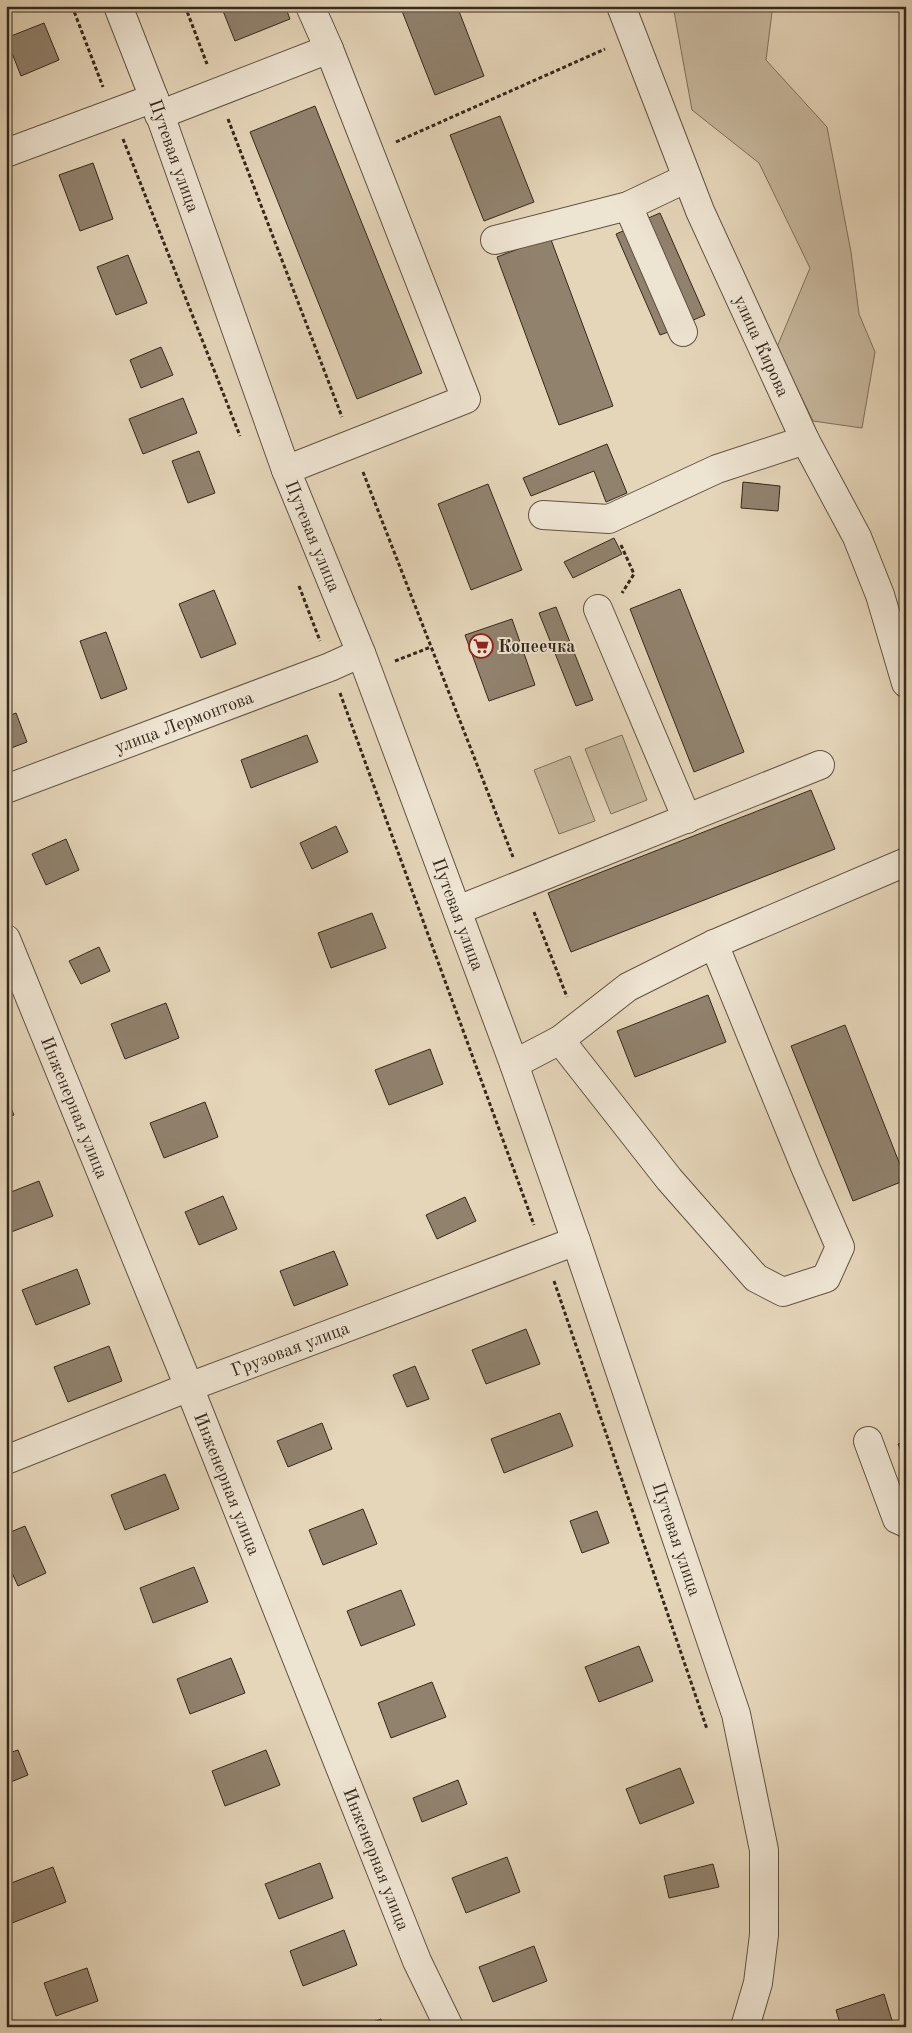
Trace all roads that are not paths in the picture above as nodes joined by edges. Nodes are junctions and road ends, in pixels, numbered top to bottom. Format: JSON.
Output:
{"nodes":[{"id":1,"x":118,"y":6,"type":"edge"},
{"id":2,"x":310,"y":6,"type":"edge"},
{"id":3,"x":621,"y":6,"type":"edge"},
{"id":4,"x":329,"y":49,"type":"junction"},
{"id":5,"x":157,"y":106,"type":"junction"},
{"id":6,"x":6,"y":153,"type":"edge"},
{"id":7,"x":687,"y":178,"type":"junction"},
{"id":8,"x":628,"y":206,"type":"junction"},
{"id":9,"x":495,"y":240,"type":"dead end"},
{"id":10,"x":683,"y":332,"type":"dead end"},
{"id":11,"x":805,"y":440,"type":"junction"},
{"id":12,"x":286,"y":470,"type":"junction"},
{"id":13,"x":543,"y":515,"type":"dead end"},
{"id":14,"x":601,"y":616,"type":"road end"},
{"id":15,"x":362,"y":653,"type":"junction"},
{"id":16,"x":906,"y":682,"type":"edge"},
{"id":17,"x":820,"y":765,"type":"dead end"},
{"id":18,"x":6,"y":789,"type":"edge"},
{"id":19,"x":687,"y":819,"type":"junction"},
{"id":20,"x":906,"y":862,"type":"edge"},
{"id":21,"x":458,"y":910,"type":"junction"},
{"id":22,"x":6,"y":939,"type":"edge"},
{"id":23,"x":714,"y":944,"type":"junction"},
{"id":24,"x":570,"y":1033,"type":"junction"},
{"id":25,"x":514,"y":1064,"type":"junction"},
{"id":26,"x":576,"y":1241,"type":"junction"},
{"id":27,"x":189,"y":1387,"type":"junction"},
{"id":28,"x":868,"y":1441,"type":"dead end"},
{"id":29,"x":6,"y":1460,"type":"edge"},
{"id":30,"x":906,"y":1523,"type":"edge"},
{"id":31,"x":449,"y":2027,"type":"edge"},
{"id":32,"x":745,"y":2027,"type":"edge"}],
"edges":[{"from":1,"to":5,"type":"street","name":"Путевая улица"},
{"from":2,"to":4,"type":"street"},
{"from":3,"to":7,"type":"street","name":"улица Кирова"},
{"from":4,"to":5,"type":"street"},
{"from":4,"to":12,"type":"street"},
{"from":5,"to":6,"type":"street"},
{"from":5,"to":12,"type":"street","name":"Путевая улица"},
{"from":7,"to":8,"type":"street"},
{"from":7,"to":11,"type":"street","name":"улица Кирова"},
{"from":8,"to":9,"type":"street"},
{"from":8,"to":10,"type":"street"},
{"from":11,"to":13,"type":"street"},
{"from":11,"to":16,"type":"street","name":"улица Кирова"},
{"from":12,"to":15,"type":"street","name":"Путевая улица"},
{"from":14,"to":19,"type":"street"},
{"from":15,"to":18,"type":"street","name":"улица Лермонтова"},
{"from":15,"to":21,"type":"street","name":"Путевая улица"},
{"from":17,"to":19,"type":"street"},
{"from":19,"to":21,"type":"street"},
{"from":20,"to":23,"type":"street"},
{"from":21,"to":25,"type":"street","name":"Путевая улица"},
{"from":22,"to":27,"type":"street","name":"Инженерная улица"},
{"from":23,"to":24,"type":"street"},
{"from":23,"to":24,"type":"street"},
{"from":24,"to":25,"type":"street"},
{"from":25,"to":26,"type":"street","name":"Путевая улица"},
{"from":26,"to":27,"type":"street","name":"Грузовая улица"},
{"from":26,"to":32,"type":"street","name":"Путевая улица"},
{"from":27,"to":29,"type":"street","name":"Грузовая улица"},
{"from":27,"to":31,"type":"street","name":"Инженерная улица"},
{"from":28,"to":30,"type":"street"}]}
